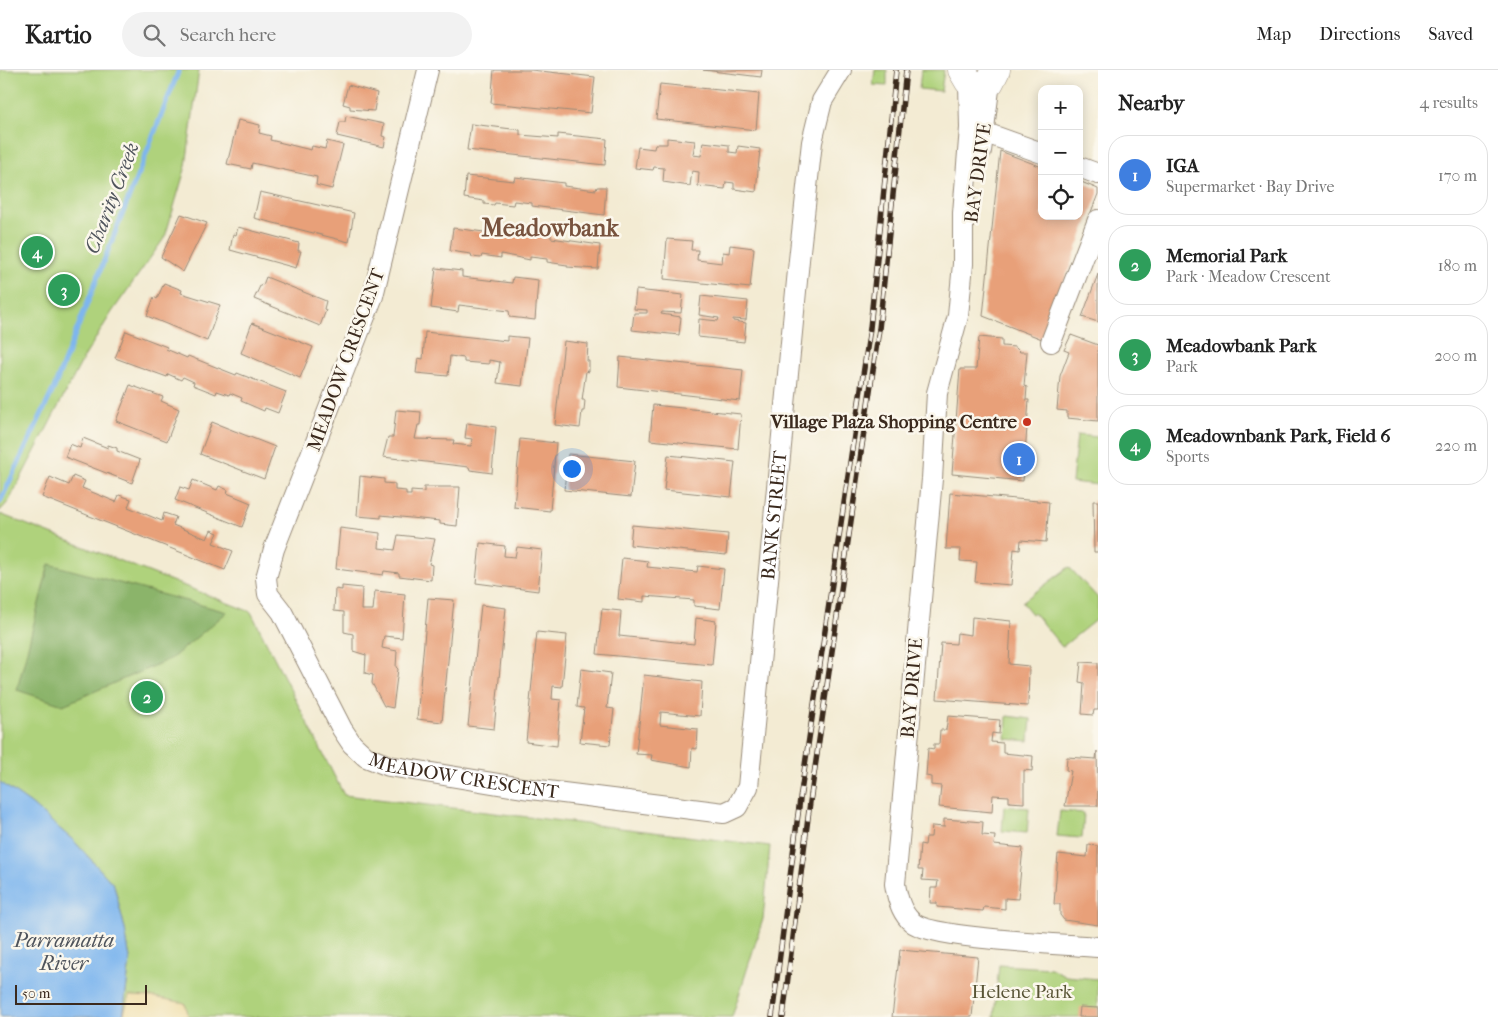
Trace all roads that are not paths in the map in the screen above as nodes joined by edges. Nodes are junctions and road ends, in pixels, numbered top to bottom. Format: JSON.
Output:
{"nodes":[{"id":1,"x":428,"y":70,"type":"edge"},
{"id":2,"x":441,"y":70,"type":"edge"},
{"id":3,"x":841,"y":70,"type":"edge"},
{"id":4,"x":967,"y":74,"type":"edge"},
{"id":5,"x":976,"y":130,"type":"junction"},
{"id":6,"x":1038,"y":152,"type":"edge"},
{"id":7,"x":1083,"y":168,"type":"edge"},
{"id":8,"x":1098,"y":174,"type":"edge"},
{"id":9,"x":1098,"y":220,"type":"edge"},
{"id":10,"x":1051,"y":342,"type":"dead end"},
{"id":11,"x":282,"y":612,"type":"junction"},
{"id":12,"x":731,"y":811,"type":"joint"},
{"id":13,"x":1098,"y":947,"type":"edge"}],
"edges":[{"from":1,"to":11,"type":"street","name":"MEADOW CRESCENT"},
{"from":2,"to":11,"type":"street","name":"MEADOW CRESCENT"},
{"from":3,"to":12,"type":"street","name":"BANK STREET"},
{"from":4,"to":5,"type":"street","name":"BAY DRIVE"},
{"from":5,"to":6,"type":"street"},
{"from":5,"to":13,"type":"street","name":"BAY DRIVE"},
{"from":7,"to":8,"type":"street"},
{"from":9,"to":10,"type":"street"},
{"from":11,"to":12,"type":"street","name":"MEADOW CRESCENT"}]}
